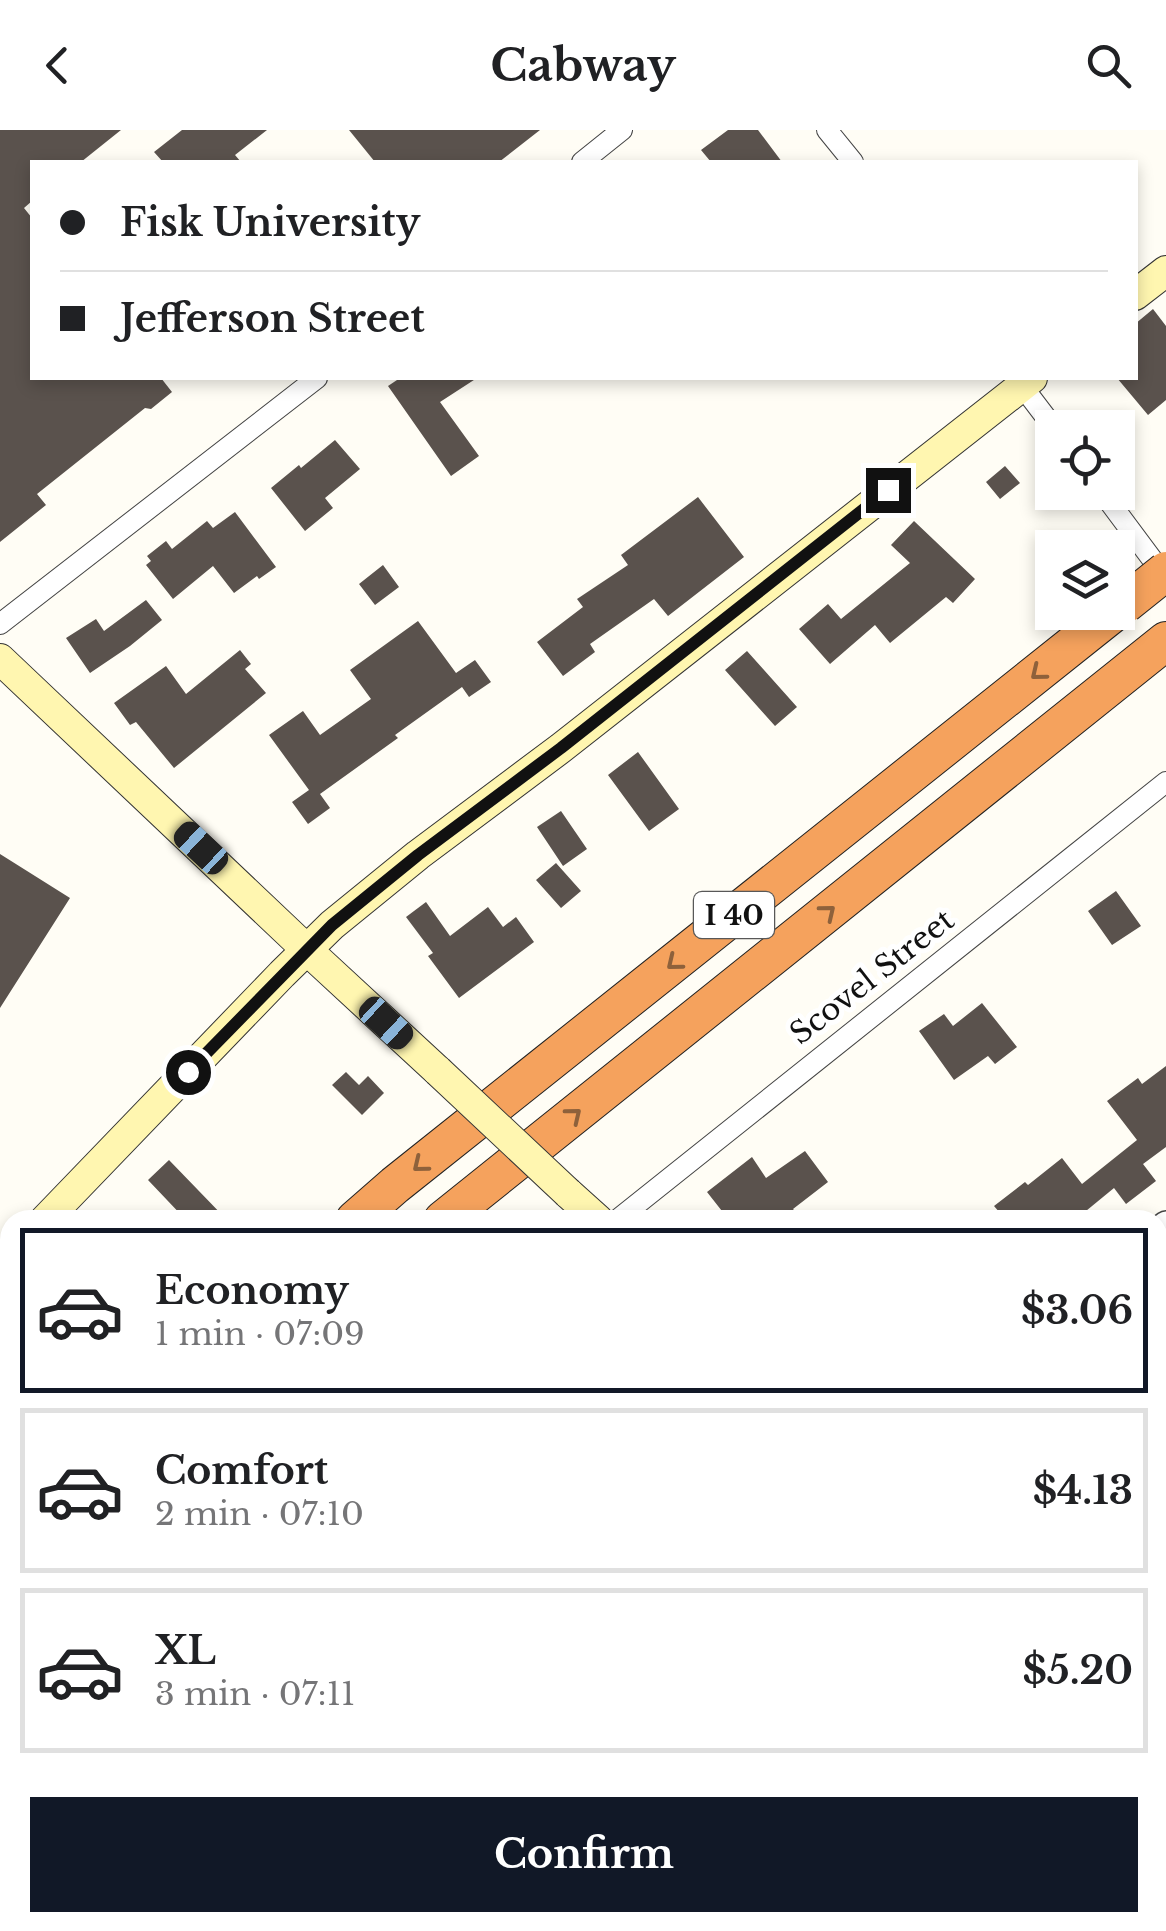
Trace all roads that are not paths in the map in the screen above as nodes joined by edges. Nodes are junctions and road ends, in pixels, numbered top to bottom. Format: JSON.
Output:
{"nodes":[{"id":1,"x":622,"y":130,"type":"edge"},
{"id":2,"x":827,"y":130,"type":"edge"},
{"id":3,"x":584,"y":160,"type":"edge"},
{"id":4,"x":850,"y":160,"type":"edge"},
{"id":5,"x":1166,"y":271,"type":"edge"},
{"id":6,"x":1138,"y":293,"type":"edge"},
{"id":7,"x":314,"y":380,"type":"edge"},
{"id":8,"x":1023,"y":380,"type":"edge"},
{"id":9,"x":1042,"y":410,"type":"edge"},
{"id":10,"x":1116,"y":510,"type":"edge"},
{"id":11,"x":1166,"y":574,"type":"edge"},
{"id":12,"x":1135,"y":597,"type":"edge"},
{"id":13,"x":0,"y":624,"type":"edge"},
{"id":14,"x":1093,"y":630,"type":"edge"},
{"id":15,"x":1163,"y":643,"type":"edge"},
{"id":16,"x":0,"y":659,"type":"edge"},
{"id":17,"x":1166,"y":782,"type":"edge"},
{"id":18,"x":306,"y":949,"type":"junction"},
{"id":19,"x":55,"y":1210,"type":"edge"},
{"id":20,"x":366,"y":1210,"type":"edge"},
{"id":21,"x":456,"y":1210,"type":"edge"},
{"id":22,"x":589,"y":1210,"type":"edge"},
{"id":23,"x":609,"y":1210,"type":"edge"}],
"edges":[{"from":1,"to":3,"type":"street"},
{"from":2,"to":4,"type":"street"},
{"from":5,"to":6,"type":"main road"},
{"from":7,"to":13,"type":"street"},
{"from":8,"to":9,"type":"street"},
{"from":8,"to":18,"type":"main road"},
{"from":10,"to":11,"type":"street"},
{"from":11,"to":12,"type":"highway","number":"I 40","bridge":true},
{"from":14,"to":20,"type":"highway","number":"I 40","one_way":true},
{"from":21,"to":15,"type":"highway","number":"I 40","one_way":true},
{"from":16,"to":18,"type":"main road"},
{"from":17,"to":23,"type":"street","name":"Scovel Street"},
{"from":18,"to":19,"type":"main road"},
{"from":18,"to":22,"type":"main road","bridge":true}]}
